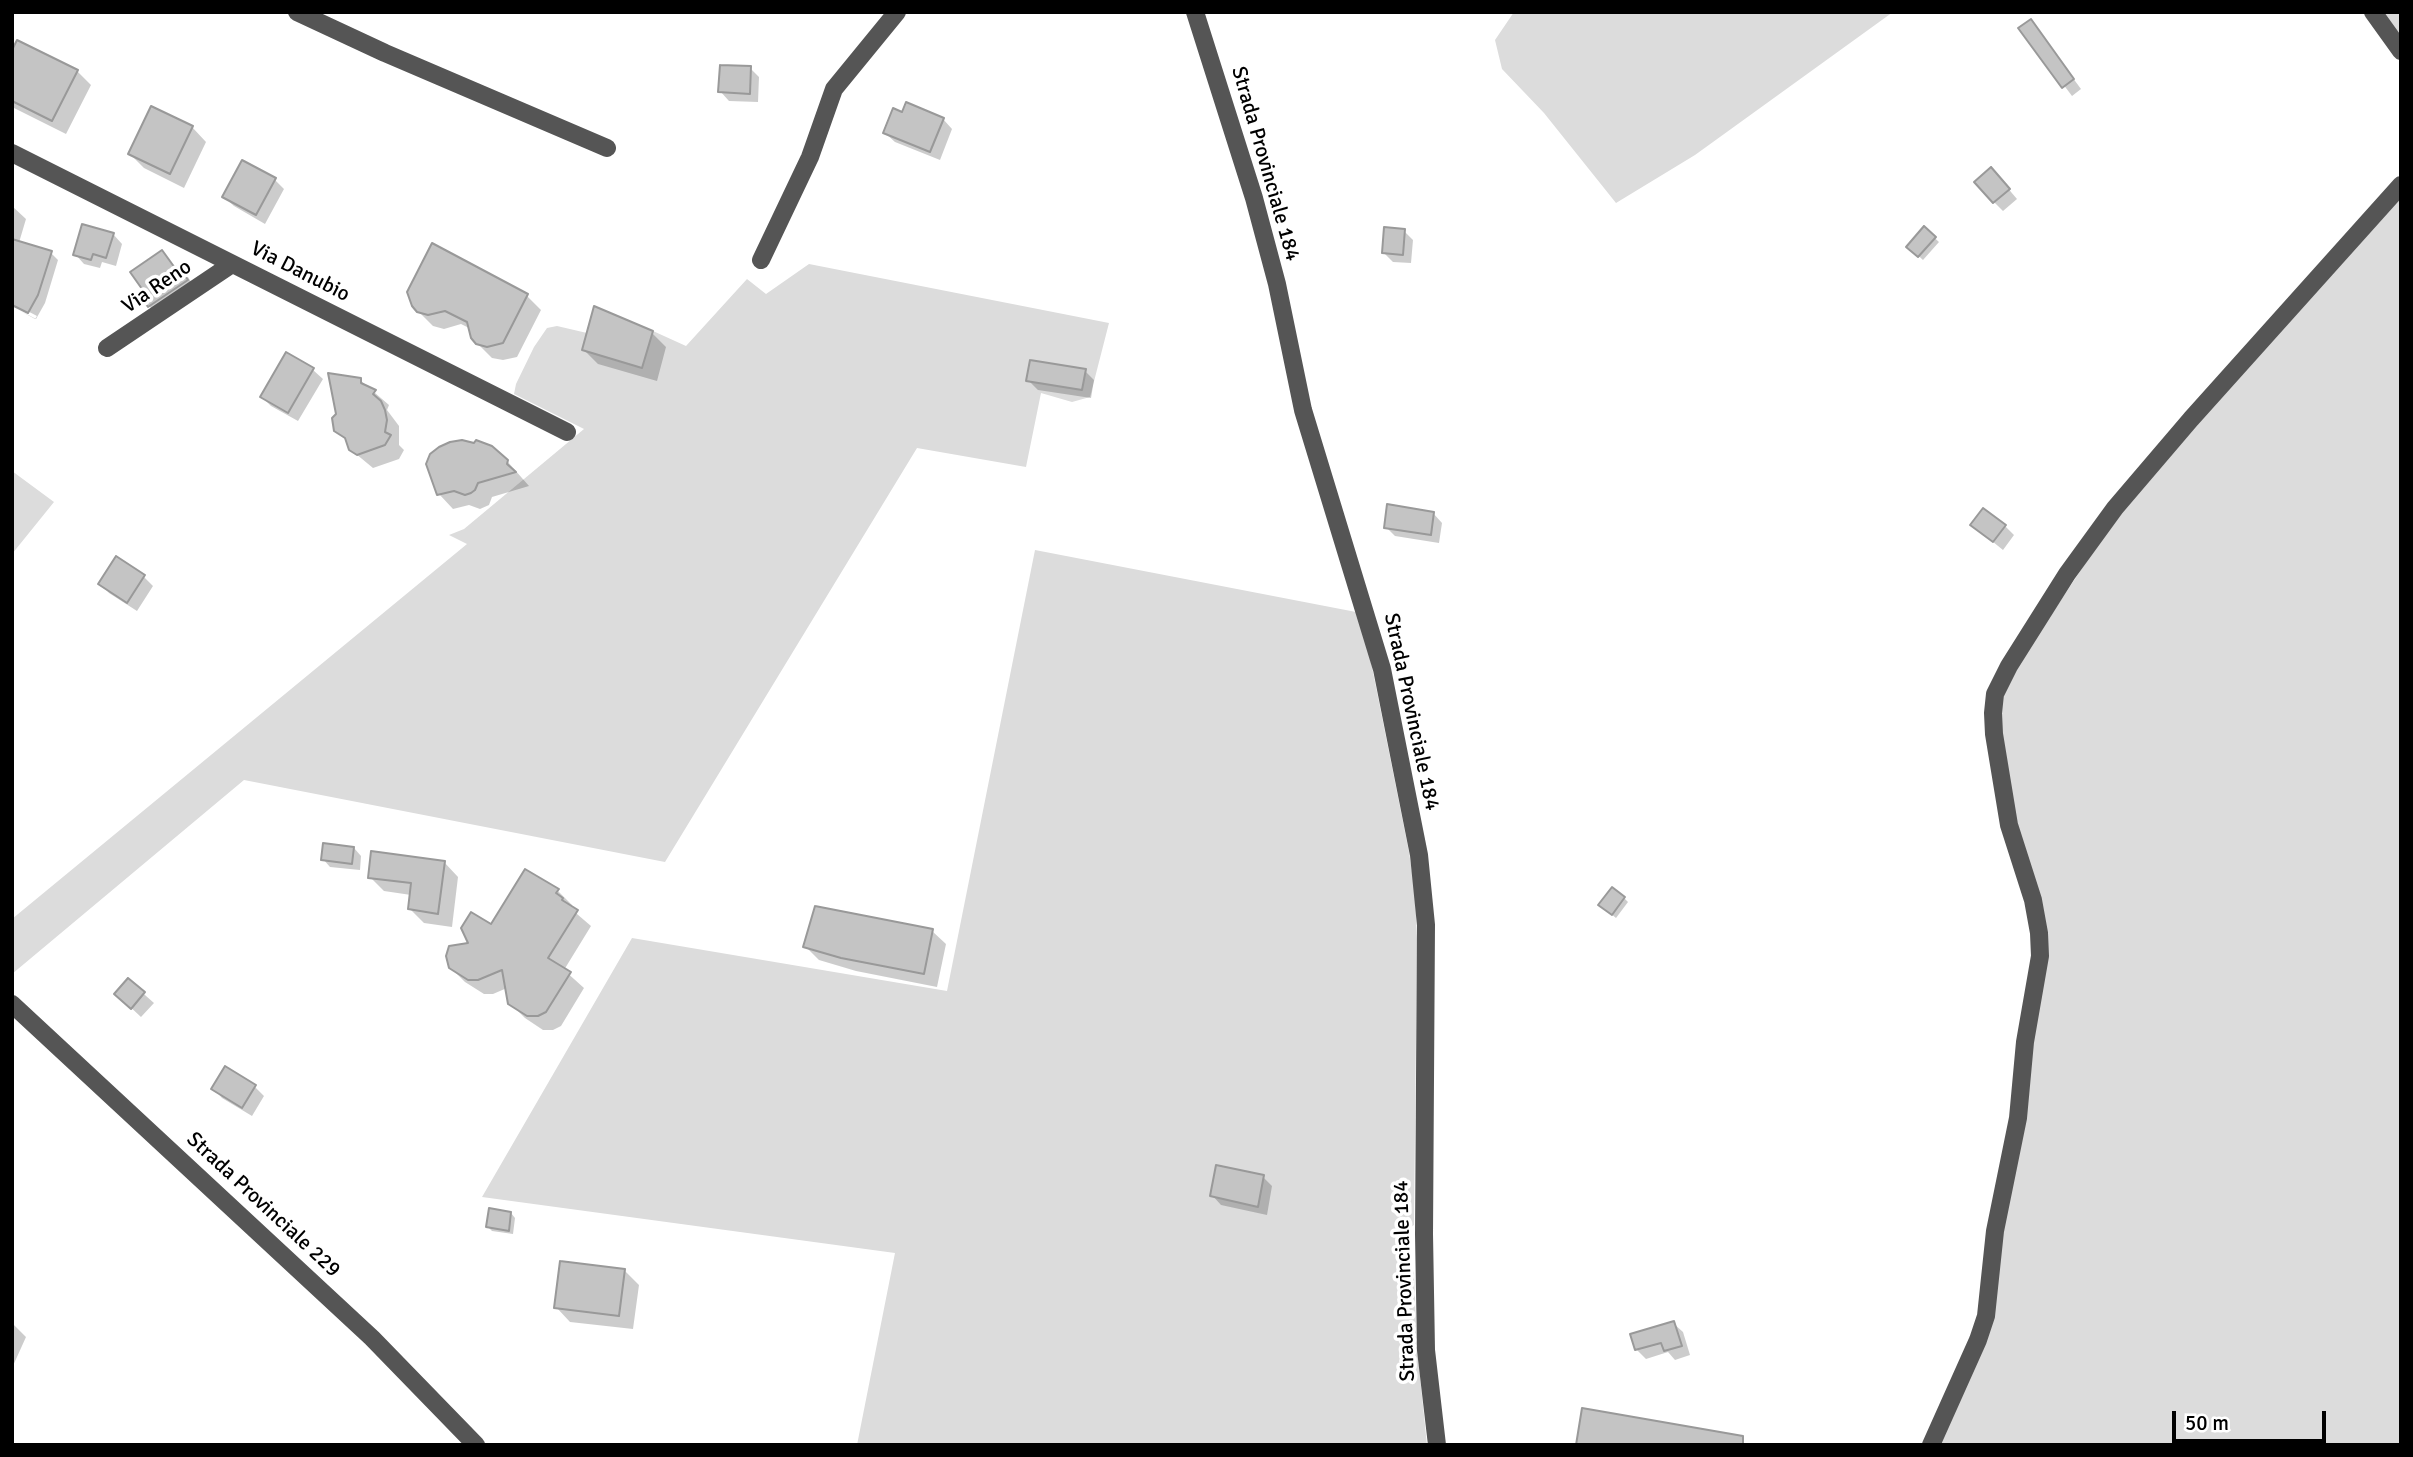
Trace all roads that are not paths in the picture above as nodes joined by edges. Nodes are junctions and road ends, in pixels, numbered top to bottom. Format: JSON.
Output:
{"nodes":[{"id":1,"x":296,"y":12,"type":"edge"},
{"id":2,"x":897,"y":12,"type":"edge"},
{"id":3,"x":1195,"y":12,"type":"edge"},
{"id":4,"x":2372,"y":12,"type":"edge"},
{"id":5,"x":2401,"y":51,"type":"edge"},
{"id":6,"x":607,"y":148,"type":"dead end"},
{"id":7,"x":12,"y":153,"type":"edge"},
{"id":8,"x":2401,"y":185,"type":"edge"},
{"id":9,"x":761,"y":260,"type":"dead end"},
{"id":10,"x":232,"y":264,"type":"junction"},
{"id":11,"x":107,"y":348,"type":"dead end"},
{"id":12,"x":567,"y":432,"type":"dead end"},
{"id":13,"x":12,"y":1004,"type":"edge"},
{"id":14,"x":476,"y":1445,"type":"edge"},
{"id":15,"x":1437,"y":1445,"type":"edge"},
{"id":16,"x":1931,"y":1445,"type":"edge"}],
"edges":[{"from":1,"to":6,"type":"street"},
{"from":2,"to":9,"type":"street"},
{"from":3,"to":15,"type":"street","name":"Strada Provinciale 184"},
{"from":4,"to":5,"type":"street"},
{"from":7,"to":10,"type":"street","name":"Via Danubio"},
{"from":8,"to":16,"type":"street"},
{"from":10,"to":11,"type":"street","name":"Via Reno"},
{"from":10,"to":12,"type":"street","name":"Via Danubio"},
{"from":13,"to":14,"type":"street","name":"Strada Provinciale 229"}]}
